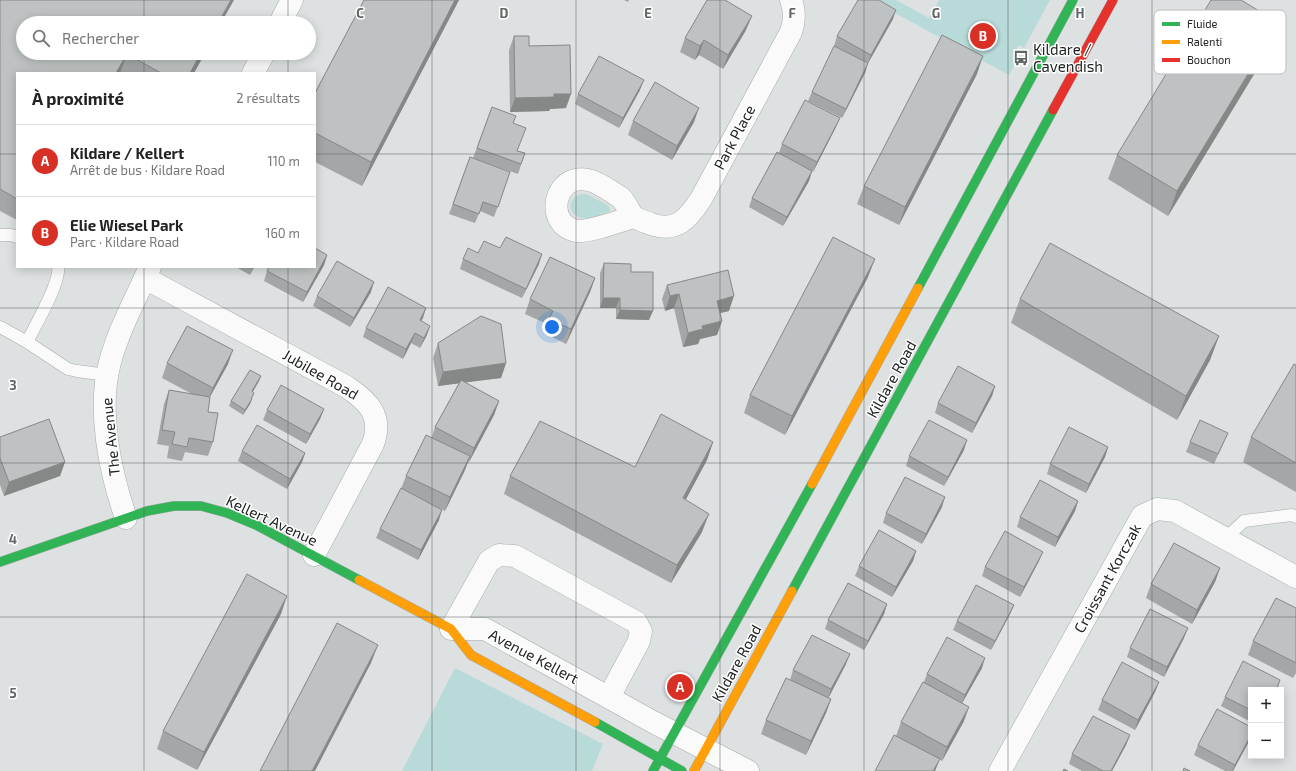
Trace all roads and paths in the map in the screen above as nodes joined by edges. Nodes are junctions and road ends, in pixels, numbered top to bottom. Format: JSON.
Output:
{"nodes":[{"id":1,"x":292,"y":0,"type":"edge"},
{"id":2,"x":791,"y":0,"type":"edge"},
{"id":3,"x":1073,"y":0,"type":"edge"},
{"id":4,"x":1113,"y":0,"type":"edge"},
{"id":5,"x":284,"y":16,"type":"edge"},
{"id":6,"x":260,"y":60,"type":"edge"},
{"id":7,"x":254,"y":72,"type":"edge"},
{"id":8,"x":633,"y":217,"type":"dead end"},
{"id":9,"x":0,"y":235,"type":"edge"},
{"id":10,"x":16,"y":237,"type":"edge"},
{"id":11,"x":58,"y":268,"type":"edge"},
{"id":12,"x":148,"y":272,"type":"edge"},
{"id":13,"x":0,"y":327,"type":"edge"},
{"id":14,"x":27,"y":342,"type":"junction"},
{"id":15,"x":107,"y":375,"type":"junction"},
{"id":16,"x":1296,"y":517,"type":"edge"},
{"id":17,"x":126,"y":518,"type":"junction"},
{"id":18,"x":1226,"y":538,"type":"junction"},
{"id":19,"x":314,"y":555,"type":"junction"},
{"id":20,"x":0,"y":562,"type":"edge"},
{"id":21,"x":1296,"y":577,"type":"edge"},
{"id":22,"x":451,"y":630,"type":"junction"},
{"id":23,"x":609,"y":697,"type":"junction"},
{"id":24,"x":675,"y":732,"type":"junction"},
{"id":25,"x":706,"y":749,"type":"junction"},
{"id":26,"x":660,"y":759,"type":"junction"},
{"id":27,"x":654,"y":771,"type":"edge"},
{"id":28,"x":682,"y":771,"type":"edge"},
{"id":29,"x":694,"y":771,"type":"edge"},
{"id":30,"x":748,"y":771,"type":"edge"},
{"id":31,"x":1000,"y":771,"type":"edge"}],
"edges":[{"from":1,"to":5,"type":"street"},
{"from":2,"to":8,"type":"street","name":"Park Place"},
{"from":3,"to":24,"type":"street","name":"Kildare Road"},
{"from":4,"to":25,"type":"street","name":"Kildare Road"},
{"from":6,"to":7,"type":"street"},
{"from":9,"to":10,"type":"lane"},
{"from":11,"to":14,"type":"lane"},
{"from":12,"to":15,"type":"street","name":"The Avenue"},
{"from":12,"to":19,"type":"street","name":"Jubilee Road"},
{"from":13,"to":14,"type":"lane"},
{"from":14,"to":15,"type":"lane"},
{"from":15,"to":17,"type":"street","name":"The Avenue"},
{"from":16,"to":18,"type":"lane"},
{"from":17,"to":19,"type":"street","name":"Kellert Avenue"},
{"from":17,"to":20,"type":"street","name":"Kellert Avenue"},
{"from":18,"to":21,"type":"street","name":"Croissant Korczak"},
{"from":18,"to":31,"type":"street","name":"Croissant Korczak"},
{"from":19,"to":22,"type":"street","name":"Kellert Avenue"},
{"from":22,"to":23,"type":"street","name":"Avenue Kellert"},
{"from":22,"to":23,"type":"street"},
{"from":22,"to":26,"type":"street","name":"Avenue Kellert"},
{"from":23,"to":24,"type":"street","name":"Avenue Kellert"},
{"from":24,"to":25,"type":"street","name":"Avenue Kellert"},
{"from":24,"to":26,"type":"street","name":"Kildare Road"},
{"from":25,"to":29,"type":"street","name":"Kildare Road"},
{"from":25,"to":30,"type":"street","name":"Avenue Kellert"},
{"from":26,"to":27,"type":"street","name":"Kildare Road"},
{"from":26,"to":28,"type":"street","name":"Avenue Kellert"}]}
